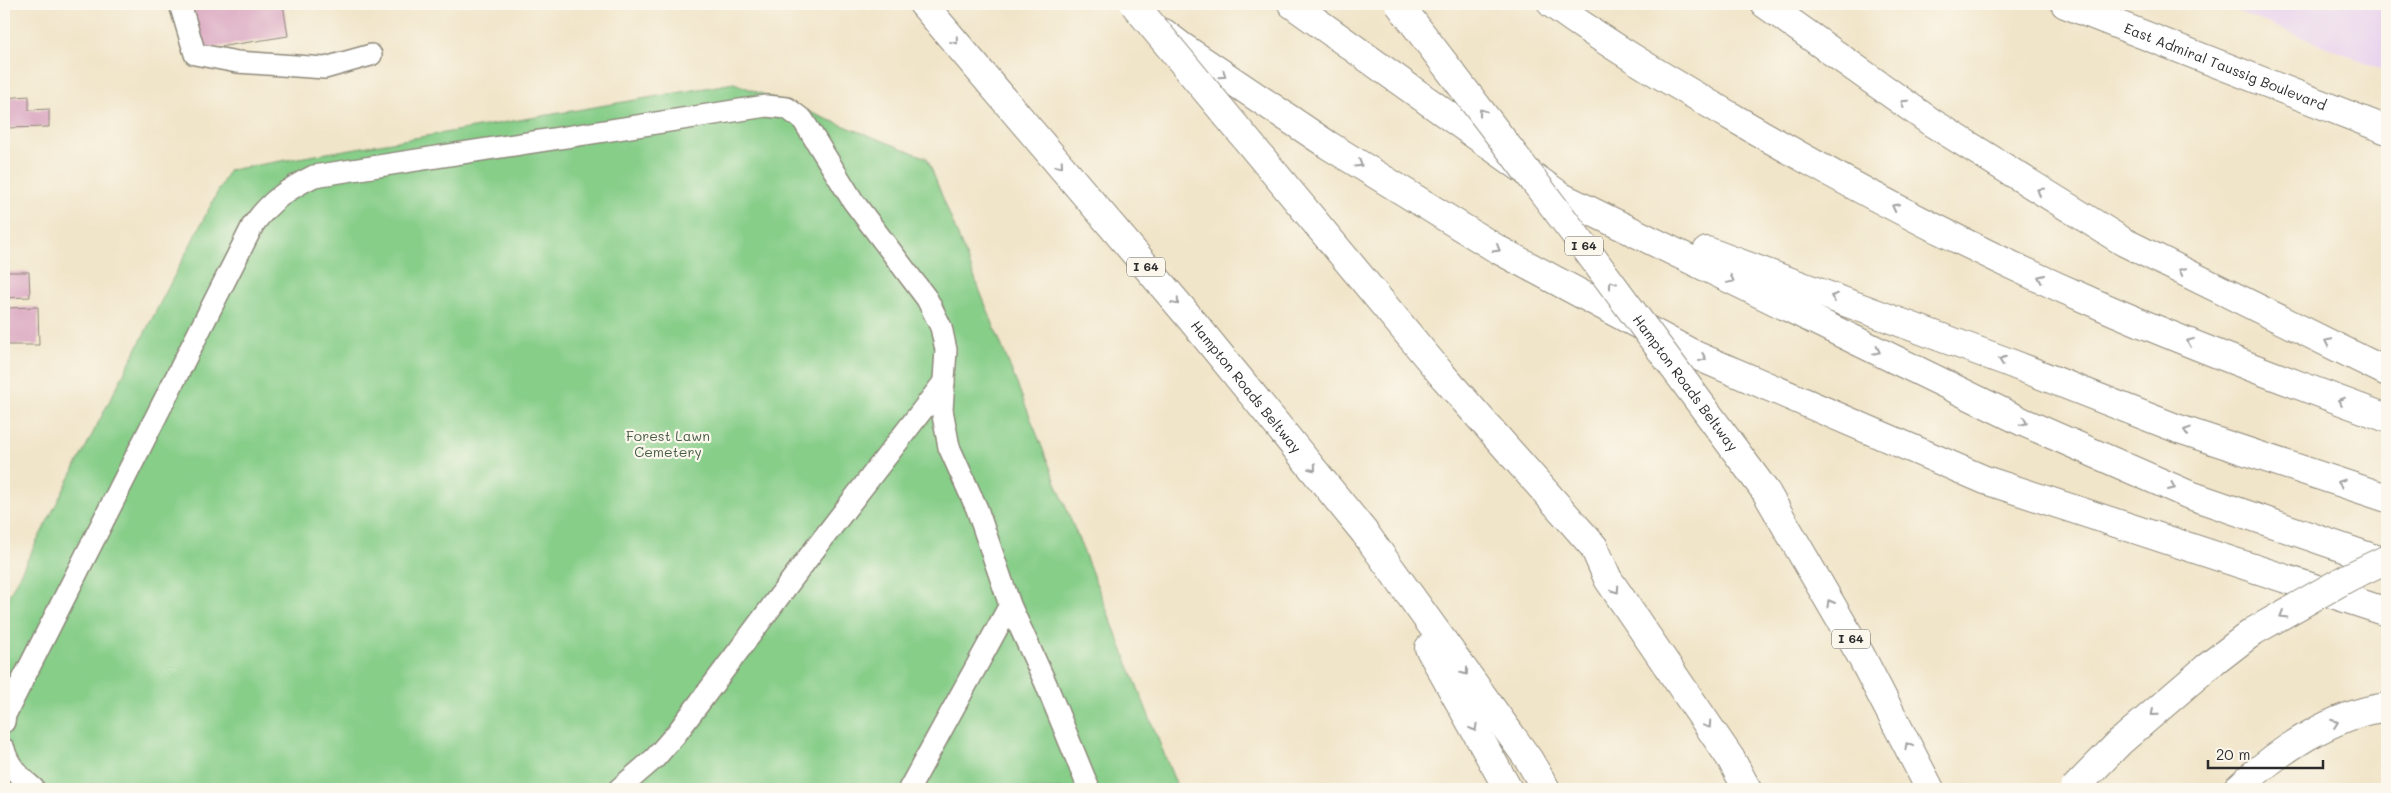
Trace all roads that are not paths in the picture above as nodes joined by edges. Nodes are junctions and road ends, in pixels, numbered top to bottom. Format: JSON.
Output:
{"nodes":[{"id":1,"x":180,"y":4,"type":"edge"},
{"id":2,"x":924,"y":4,"type":"edge"},
{"id":3,"x":1128,"y":4,"type":"edge"},
{"id":4,"x":1134,"y":4,"type":"edge"},
{"id":5,"x":1292,"y":4,"type":"edge"},
{"id":6,"x":1399,"y":4,"type":"edge"},
{"id":7,"x":1552,"y":4,"type":"edge"},
{"id":8,"x":1765,"y":4,"type":"edge"},
{"id":9,"x":2070,"y":5,"type":"edge"},
{"id":10,"x":371,"y":55,"type":"dead end"},
{"id":11,"x":2387,"y":130,"type":"edge"},
{"id":12,"x":1562,"y":197,"type":"junction"},
{"id":13,"x":2387,"y":372,"type":"edge"},
{"id":14,"x":944,"y":382,"type":"junction"},
{"id":15,"x":2387,"y":418,"type":"edge"},
{"id":16,"x":2387,"y":498,"type":"edge"},
{"id":17,"x":1365,"y":533,"type":"junction"},
{"id":18,"x":2387,"y":559,"type":"edge"},
{"id":19,"x":2387,"y":563,"type":"edge"},
{"id":20,"x":1010,"y":604,"type":"junction"},
{"id":21,"x":2387,"y":612,"type":"edge"},
{"id":22,"x":2387,"y":708,"type":"edge"},
{"id":23,"x":4,"y":722,"type":"edge"},
{"id":24,"x":4,"y":749,"type":"edge"},
{"id":25,"x":34,"y":789,"type":"edge"},
{"id":26,"x":619,"y":789,"type":"edge"},
{"id":27,"x":909,"y":789,"type":"edge"},
{"id":28,"x":1089,"y":789,"type":"edge"},
{"id":29,"x":1508,"y":789,"type":"edge"},
{"id":30,"x":1546,"y":789,"type":"edge"},
{"id":31,"x":1747,"y":789,"type":"edge"},
{"id":32,"x":1930,"y":789,"type":"edge"},
{"id":33,"x":2074,"y":789,"type":"edge"},
{"id":34,"x":2237,"y":789,"type":"edge"}],
"edges":[{"from":1,"to":10,"type":"lane"},
{"from":2,"to":17,"type":"main road","name":"Hampton Roads Beltway","number":"I 64","one_way":true},
{"from":3,"to":21,"type":"main road","one_way":true},
{"from":4,"to":31,"type":"main road","one_way":true,"bridge":true},
{"from":5,"to":12,"type":"main road"},
{"from":32,"to":6,"type":"main road","name":"Hampton Roads Beltway","number":"I 64","one_way":true,"bridge":true},
{"from":15,"to":7,"type":"main road","one_way":true},
{"from":13,"to":8,"type":"main road","one_way":true},
{"from":9,"to":11,"type":"main road","name":"East Admiral Taussig Boulevard"},
{"from":16,"to":12,"type":"main road","one_way":true},
{"from":12,"to":19,"type":"main road","one_way":true},
{"from":14,"to":20,"type":"lane"},
{"from":14,"to":23,"type":"lane"},
{"from":14,"to":26,"type":"lane"},
{"from":17,"to":29,"type":"main road","one_way":true},
{"from":17,"to":30,"type":"main road","name":"Hampton Roads Beltway","number":"I 64","one_way":true},
{"from":18,"to":33,"type":"main road","one_way":true,"bridge":true},
{"from":20,"to":27,"type":"lane"},
{"from":20,"to":28,"type":"lane"},
{"from":34,"to":22,"type":"main road","one_way":true},
{"from":24,"to":25,"type":"lane"}]}
